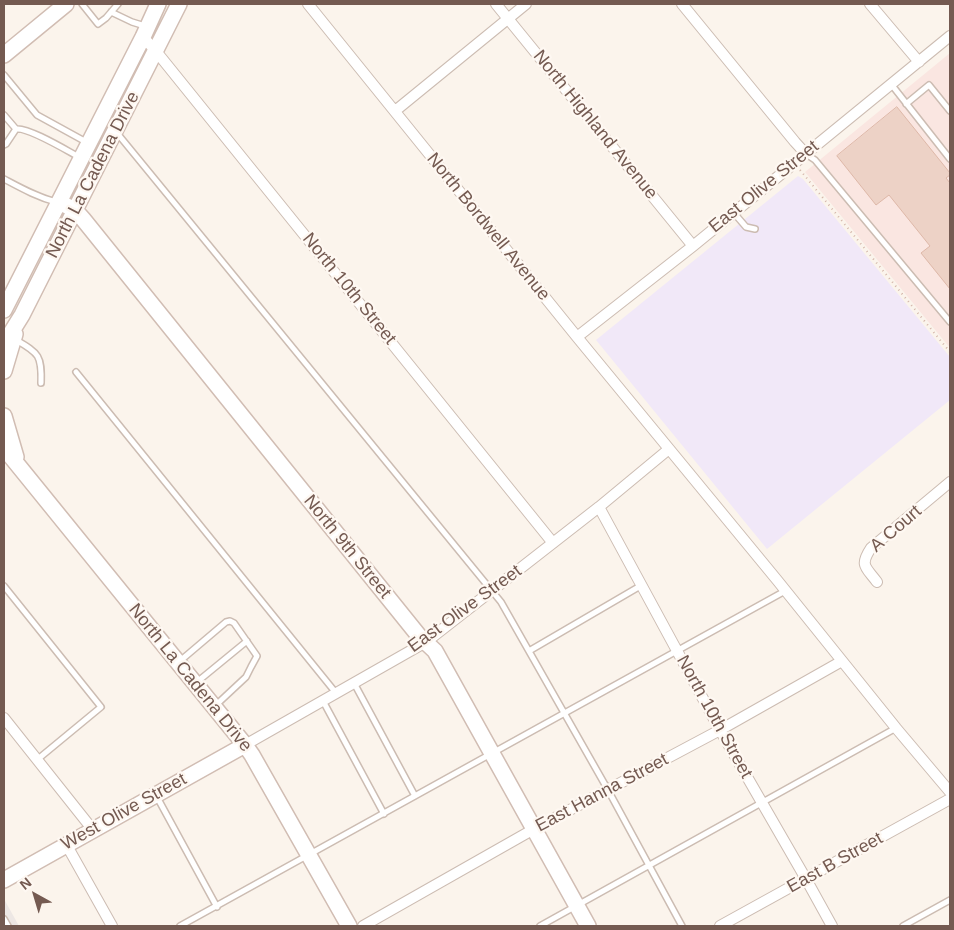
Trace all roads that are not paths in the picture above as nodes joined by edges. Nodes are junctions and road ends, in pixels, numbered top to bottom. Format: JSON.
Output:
{"nodes":[{"id":1,"x":66,"y":4,"type":"edge"},
{"id":2,"x":82,"y":4,"type":"edge"},
{"id":3,"x":118,"y":4,"type":"edge"},
{"id":4,"x":158,"y":4,"type":"edge"},
{"id":5,"x":179,"y":4,"type":"edge"},
{"id":6,"x":308,"y":4,"type":"edge"},
{"id":7,"x":496,"y":4,"type":"edge"},
{"id":8,"x":526,"y":4,"type":"edge"},
{"id":9,"x":682,"y":4,"type":"edge"},
{"id":10,"x":870,"y":4,"type":"edge"},
{"id":11,"x":111,"y":12,"type":"junction"},
{"id":12,"x":508,"y":18,"type":"junction"},
{"id":13,"x":145,"y":32,"type":"junction"},
{"id":14,"x":950,"y":36,"type":"edge"},
{"id":15,"x":6,"y":49,"type":"edge"},
{"id":16,"x":155,"y":50,"type":"junction"},
{"id":17,"x":919,"y":62,"type":"junction"},
{"id":18,"x":4,"y":75,"type":"edge"},
{"id":19,"x":891,"y":84,"type":"junction"},
{"id":20,"x":906,"y":104,"type":"junction"},
{"id":21,"x":395,"y":111,"type":"junction"},
{"id":22,"x":950,"y":111,"type":"edge"},
{"id":23,"x":4,"y":115,"type":"edge"},
{"id":24,"x":16,"y":130,"type":"junction"},
{"id":25,"x":116,"y":131,"type":"junction"},
{"id":26,"x":89,"y":143,"type":"junction"},
{"id":27,"x":4,"y":145,"type":"edge"},
{"id":28,"x":806,"y":153,"type":"junction"},
{"id":29,"x":81,"y":159,"type":"junction"},
{"id":30,"x":950,"y":159,"type":"edge"},
{"id":31,"x":4,"y":179,"type":"edge"},
{"id":32,"x":59,"y":202,"type":"junction"},
{"id":33,"x":75,"y":210,"type":"junction"},
{"id":34,"x":733,"y":212,"type":"junction"},
{"id":35,"x":755,"y":229,"type":"dead end"},
{"id":36,"x":693,"y":246,"type":"junction"},
{"id":37,"x":4,"y":310,"type":"edge"},
{"id":38,"x":950,"y":322,"type":"edge"},
{"id":39,"x":578,"y":337,"type":"junction"},
{"id":40,"x":9,"y":341,"type":"edge"},
{"id":41,"x":4,"y":371,"type":"edge"},
{"id":42,"x":76,"y":372,"type":"dead end"},
{"id":43,"x":41,"y":383,"type":"dead end"},
{"id":44,"x":4,"y":416,"type":"edge"},
{"id":45,"x":4,"y":448,"type":"edge"},
{"id":46,"x":669,"y":449,"type":"junction"},
{"id":47,"x":18,"y":466,"type":"junction"},
{"id":48,"x":950,"y":482,"type":"edge"},
{"id":49,"x":599,"y":507,"type":"junction"},
{"id":50,"x":553,"y":543,"type":"junction"},
{"id":51,"x":877,"y":582,"type":"dead end"},
{"id":52,"x":642,"y":585,"type":"junction"},
{"id":53,"x":4,"y":586,"type":"edge"},
{"id":54,"x":785,"y":590,"type":"junction"},
{"id":55,"x":492,"y":591,"type":"junction"},
{"id":56,"x":247,"y":641,"type":"junction"},
{"id":57,"x":426,"y":642,"type":"junction"},
{"id":58,"x":677,"y":650,"type":"junction"},
{"id":59,"x":529,"y":652,"type":"junction"},
{"id":60,"x":842,"y":661,"type":"junction"},
{"id":61,"x":178,"y":662,"type":"junction"},
{"id":62,"x":195,"y":683,"type":"junction"},
{"id":63,"x":353,"y":683,"type":"junction"},
{"id":64,"x":336,"y":693,"type":"junction"},
{"id":65,"x":323,"y":701,"type":"junction"},
{"id":66,"x":214,"y":706,"type":"junction"},
{"id":67,"x":564,"y":713,"type":"junction"},
{"id":68,"x":4,"y":718,"type":"edge"},
{"id":69,"x":896,"y":728,"type":"junction"},
{"id":70,"x":720,"y":730,"type":"junction"},
{"id":71,"x":245,"y":745,"type":"junction"},
{"id":72,"x":492,"y":753,"type":"junction"},
{"id":73,"x":38,"y":759,"type":"junction"},
{"id":74,"x":608,"y":790,"type":"junction"},
{"id":75,"x":950,"y":792,"type":"edge"},
{"id":76,"x":156,"y":795,"type":"junction"},
{"id":77,"x":415,"y":796,"type":"junction"},
{"id":78,"x":950,"y":799,"type":"edge"},
{"id":79,"x":762,"y":803,"type":"junction"},
{"id":80,"x":384,"y":814,"type":"junction"},
{"id":81,"x":534,"y":829,"type":"junction"},
{"id":82,"x":93,"y":830,"type":"junction"},
{"id":83,"x":66,"y":844,"type":"junction"},
{"id":84,"x":309,"y":855,"type":"junction"},
{"id":85,"x":649,"y":866,"type":"junction"},
{"id":86,"x":806,"y":879,"type":"junction"},
{"id":87,"x":4,"y":880,"type":"edge"},
{"id":88,"x":950,"y":900,"type":"edge"},
{"id":89,"x":217,"y":906,"type":"junction"},
{"id":90,"x":577,"y":906,"type":"junction"},
{"id":91,"x":4,"y":919,"type":"edge"},
{"id":92,"x":8,"y":926,"type":"edge"},
{"id":93,"x":112,"y":926,"type":"edge"},
{"id":94,"x":180,"y":926,"type":"edge"},
{"id":95,"x":349,"y":926,"type":"edge"},
{"id":96,"x":363,"y":926,"type":"edge"},
{"id":97,"x":540,"y":926,"type":"edge"},
{"id":98,"x":588,"y":926,"type":"edge"},
{"id":99,"x":682,"y":926,"type":"edge"},
{"id":100,"x":720,"y":926,"type":"edge"},
{"id":101,"x":832,"y":926,"type":"edge"},
{"id":102,"x":903,"y":926,"type":"edge"}],
"edges":[{"from":1,"to":15,"type":"main road"},
{"from":2,"to":11,"type":"lane"},
{"from":3,"to":11,"type":"lane"},
{"from":4,"to":13,"type":"main road","name":"North La Cadena Drive"},
{"from":5,"to":16,"type":"main road","name":"North La Cadena Drive"},
{"from":6,"to":21,"type":"street","name":"North Bordwell Avenue"},
{"from":7,"to":12,"type":"street","name":"North Highland Avenue"},
{"from":8,"to":12,"type":"street"},
{"from":9,"to":28,"type":"street"},
{"from":10,"to":17,"type":"street"},
{"from":11,"to":13,"type":"lane"},
{"from":12,"to":21,"type":"street"},
{"from":12,"to":36,"type":"street","name":"North Highland Avenue"},
{"from":13,"to":16,"type":"street","name":"North 10th Street"},
{"from":13,"to":26,"type":"main road","name":"North La Cadena Drive"},
{"from":14,"to":17,"type":"street","name":"East Olive Street"},
{"from":16,"to":25,"type":"main road","name":"North La Cadena Drive"},
{"from":16,"to":50,"type":"street","name":"North 10th Street"},
{"from":17,"to":19,"type":"street","name":"East Olive Street"},
{"from":18,"to":26,"type":"lane"},
{"from":19,"to":20,"type":"lane"},
{"from":19,"to":28,"type":"street","name":"East Olive Street"},
{"from":20,"to":22,"type":"lane"},
{"from":20,"to":30,"type":"lane"},
{"from":21,"to":39,"type":"street","name":"North Bordwell Avenue"},
{"from":23,"to":24,"type":"lane"},
{"from":24,"to":27,"type":"lane"},
{"from":24,"to":29,"type":"lane"},
{"from":25,"to":33,"type":"main road","name":"North La Cadena Drive"},
{"from":25,"to":55,"type":"lane"},
{"from":26,"to":29,"type":"main road","name":"North La Cadena Drive"},
{"from":28,"to":34,"type":"street","name":"East Olive Street"},
{"from":28,"to":38,"type":"lane"},
{"from":29,"to":32,"type":"main road","name":"North La Cadena Drive"},
{"from":31,"to":32,"type":"lane"},
{"from":32,"to":33,"type":"main road","name":"North 9th Street"},
{"from":32,"to":37,"type":"main road","name":"North La Cadena Drive"},
{"from":33,"to":40,"type":"main road","name":"North La Cadena Drive"},
{"from":33,"to":57,"type":"main road","name":"North 9th Street"},
{"from":34,"to":35,"type":"lane"},
{"from":34,"to":36,"type":"street","name":"East Olive Street"},
{"from":36,"to":39,"type":"street","name":"East Olive Street"},
{"from":39,"to":46,"type":"street","name":"North Bordwell Avenue"},
{"from":40,"to":41,"type":"main road","name":"North La Cadena Drive"},
{"from":40,"to":43,"type":"lane"},
{"from":42,"to":64,"type":"lane"},
{"from":44,"to":47,"type":"main road"},
{"from":45,"to":47,"type":"main road","name":"North La Cadena Drive"},
{"from":46,"to":49,"type":"street","name":"East Olive Street"},
{"from":46,"to":54,"type":"street","name":"North Bordwell Avenue"},
{"from":47,"to":61,"type":"main road","name":"North La Cadena Drive"},
{"from":48,"to":51,"type":"street","name":"A Court"},
{"from":49,"to":50,"type":"street","name":"East Olive Street"},
{"from":49,"to":52,"type":"street","name":"North 10th Street"},
{"from":50,"to":55,"type":"street","name":"East Olive Street"},
{"from":52,"to":58,"type":"street","name":"North 10th Street"},
{"from":52,"to":59,"type":"lane"},
{"from":53,"to":73,"type":"lane"},
{"from":54,"to":58,"type":"lane"},
{"from":54,"to":60,"type":"street","name":"North Bordwell Avenue"},
{"from":55,"to":57,"type":"street","name":"East Olive Street"},
{"from":55,"to":59,"type":"lane"},
{"from":56,"to":61,"type":"lane"},
{"from":56,"to":62,"type":"lane"},
{"from":56,"to":66,"type":"lane"},
{"from":57,"to":63,"type":"street","name":"East Olive Street"},
{"from":57,"to":72,"type":"main road","name":"North 9th Street"},
{"from":58,"to":67,"type":"lane"},
{"from":58,"to":70,"type":"street","name":"North 10th Street"},
{"from":59,"to":67,"type":"lane"},
{"from":60,"to":69,"type":"street","name":"North Bordwell Avenue"},
{"from":60,"to":70,"type":"street","name":"East Hanna Street"},
{"from":61,"to":62,"type":"main road","name":"North La Cadena Drive"},
{"from":62,"to":66,"type":"main road","name":"North La Cadena Drive"},
{"from":63,"to":64,"type":"street","name":"East Olive Street"},
{"from":63,"to":77,"type":"lane"},
{"from":64,"to":65,"type":"street","name":"East Olive Street"},
{"from":65,"to":71,"type":"street","name":"East Olive Street"},
{"from":65,"to":80,"type":"lane"},
{"from":66,"to":71,"type":"main road","name":"North La Cadena Drive"},
{"from":67,"to":72,"type":"lane"},
{"from":67,"to":74,"type":"lane"},
{"from":68,"to":73,"type":"street"},
{"from":69,"to":75,"type":"street","name":"North Bordwell Avenue"},
{"from":69,"to":79,"type":"lane"},
{"from":70,"to":74,"type":"street","name":"East Hanna Street"},
{"from":70,"to":79,"type":"street","name":"North 10th Street"},
{"from":71,"to":76,"type":"main road","name":"West Olive Street"},
{"from":71,"to":84,"type":"main road","name":"North La Cadena Drive"},
{"from":72,"to":77,"type":"lane"},
{"from":72,"to":81,"type":"main road","name":"North 9th Street"},
{"from":73,"to":82,"type":"street"},
{"from":74,"to":81,"type":"street","name":"East Hanna Street"},
{"from":74,"to":85,"type":"lane"},
{"from":76,"to":82,"type":"main road","name":"West Olive Street"},
{"from":76,"to":89,"type":"lane"},
{"from":77,"to":80,"type":"lane"},
{"from":78,"to":86,"type":"street","name":"East B Street"},
{"from":79,"to":85,"type":"lane"},
{"from":79,"to":86,"type":"street","name":"North 10th Street"},
{"from":80,"to":84,"type":"lane"},
{"from":81,"to":90,"type":"main road","name":"North 9th Street"},
{"from":81,"to":96,"type":"street","name":"East Hanna Street"},
{"from":82,"to":83,"type":"main road","name":"West Olive Street"},
{"from":83,"to":87,"type":"main road","name":"West Olive Street"},
{"from":83,"to":93,"type":"street"},
{"from":84,"to":89,"type":"lane"},
{"from":84,"to":95,"type":"main road","name":"North La Cadena Drive"},
{"from":85,"to":90,"type":"lane"},
{"from":85,"to":99,"type":"lane"},
{"from":86,"to":100,"type":"street","name":"East B Street"},
{"from":86,"to":101,"type":"street","name":"North 10th Street"},
{"from":88,"to":102,"type":"lane"},
{"from":89,"to":94,"type":"lane"},
{"from":90,"to":97,"type":"lane"},
{"from":90,"to":98,"type":"main road","name":"North 9th Street"},
{"from":91,"to":92,"type":"lane"}]}
